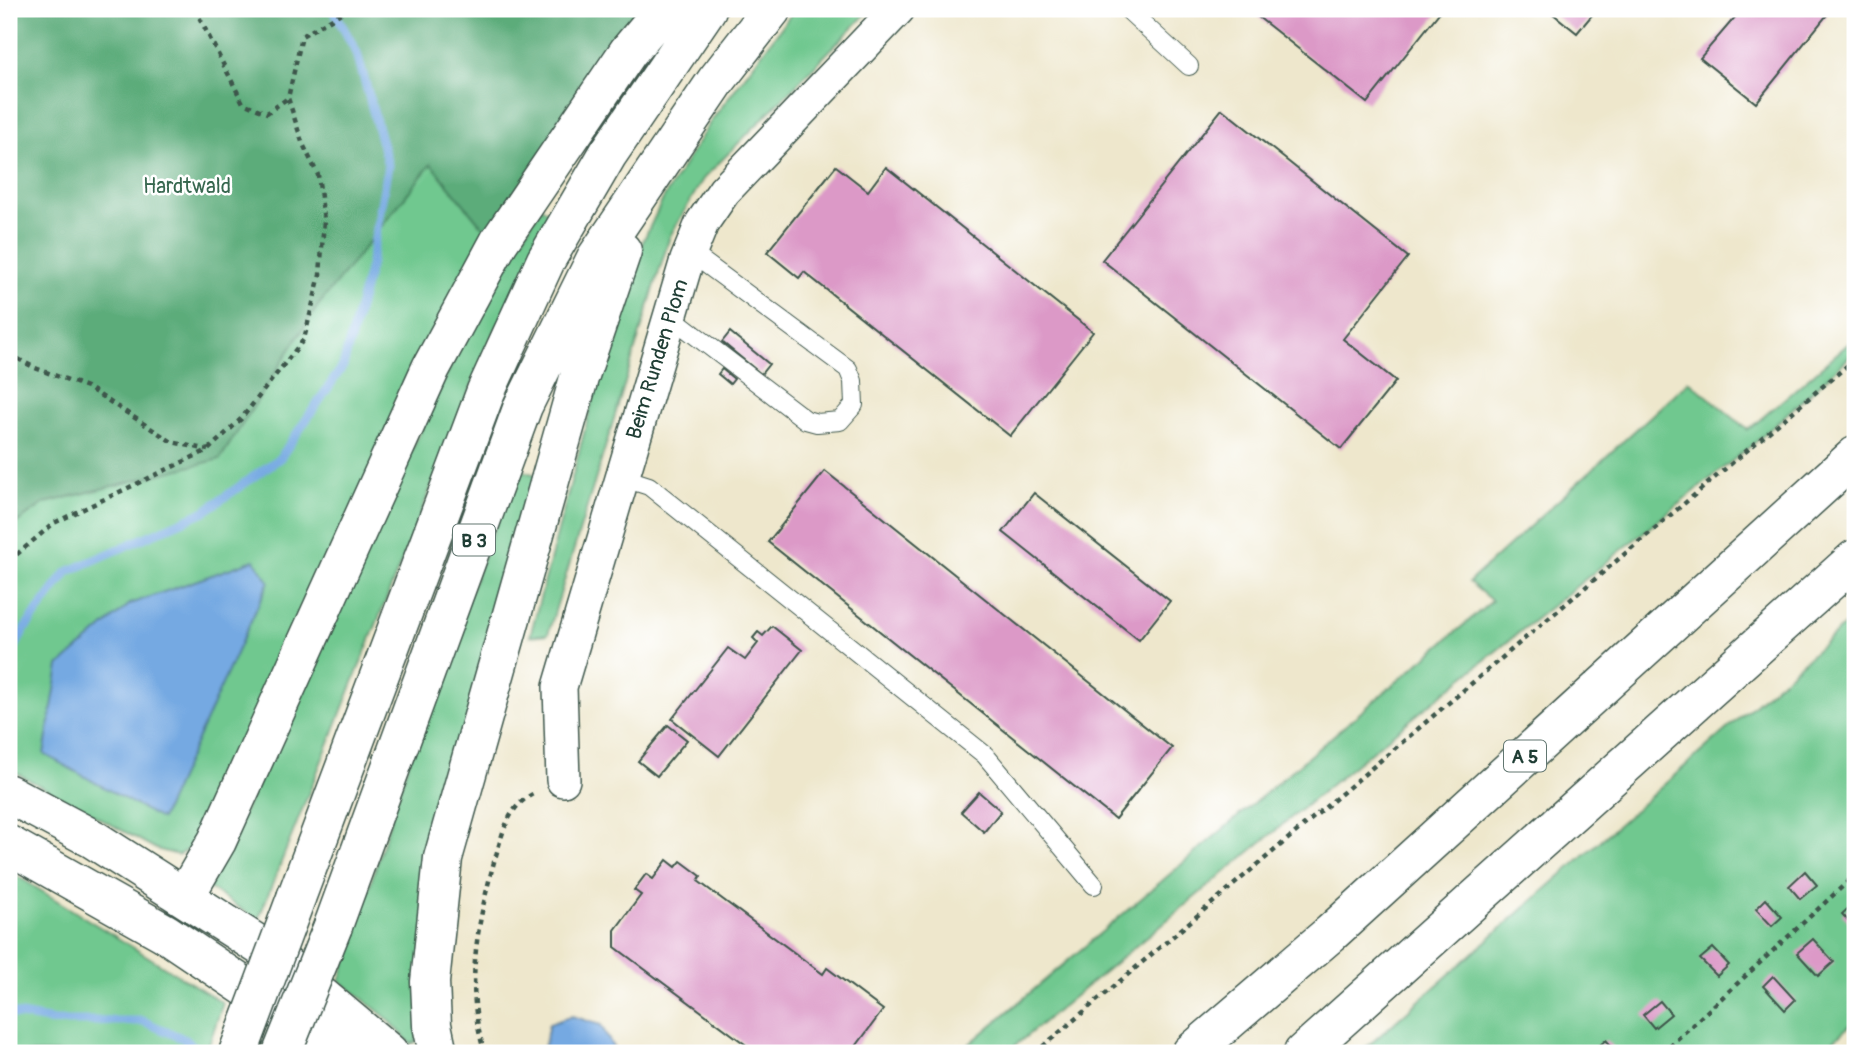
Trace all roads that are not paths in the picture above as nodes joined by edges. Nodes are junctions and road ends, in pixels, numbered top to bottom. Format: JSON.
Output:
{"nodes":[{"id":1,"x":664,"y":9,"type":"edge"},
{"id":2,"x":707,"y":9,"type":"edge"},
{"id":3,"x":772,"y":9,"type":"edge"},
{"id":4,"x":898,"y":9,"type":"edge"},
{"id":5,"x":1127,"y":9,"type":"edge"},
{"id":6,"x":1189,"y":66,"type":"dead end"},
{"id":7,"x":636,"y":202,"type":"junction"},
{"id":8,"x":690,"y":252,"type":"junction"},
{"id":9,"x":670,"y":316,"type":"junction"},
{"id":10,"x":1855,"y":456,"type":"edge"},
{"id":11,"x":621,"y":477,"type":"junction"},
{"id":12,"x":1855,"y":559,"type":"edge"},
{"id":13,"x":563,"y":780,"type":"road end"},
{"id":14,"x":9,"y":794,"type":"edge"},
{"id":15,"x":9,"y":845,"type":"edge"},
{"id":16,"x":1094,"y":886,"type":"dead end"},
{"id":17,"x":185,"y":896,"type":"junction"},
{"id":18,"x":238,"y":1053,"type":"edge"},
{"id":19,"x":282,"y":1053,"type":"edge"},
{"id":20,"x":337,"y":1053,"type":"edge"},
{"id":21,"x":389,"y":1053,"type":"edge"},
{"id":22,"x":438,"y":1053,"type":"edge"},
{"id":23,"x":1191,"y":1053,"type":"edge"},
{"id":24,"x":1303,"y":1053,"type":"edge"}],
"edges":[{"from":1,"to":17,"type":"main road"},
{"from":2,"to":18,"type":"main road","number":"B 3","bridge":true},
{"from":3,"to":7,"type":"main road","number":"B 3"},
{"from":4,"to":8,"type":"street","name":"Beim Runden Plom"},
{"from":5,"to":6,"type":"lane"},
{"from":7,"to":19,"type":"main road","number":"B 3","bridge":true},
{"from":7,"to":22,"type":"main road","number":"B 3"},
{"from":8,"to":9,"type":"street","name":"Beim Runden Plom"},
{"from":8,"to":9,"type":"lane"},
{"from":9,"to":11,"type":"street","name":"Beim Runden Plom"},
{"from":10,"to":23,"type":"main road","number":"A 5"},
{"from":11,"to":13,"type":"street","name":"Beim Runden Plom"},
{"from":11,"to":16,"type":"lane"},
{"from":12,"to":24,"type":"main road"},
{"from":14,"to":17,"type":"main road"},
{"from":15,"to":20,"type":"main road"},
{"from":17,"to":21,"type":"main road"}]}
